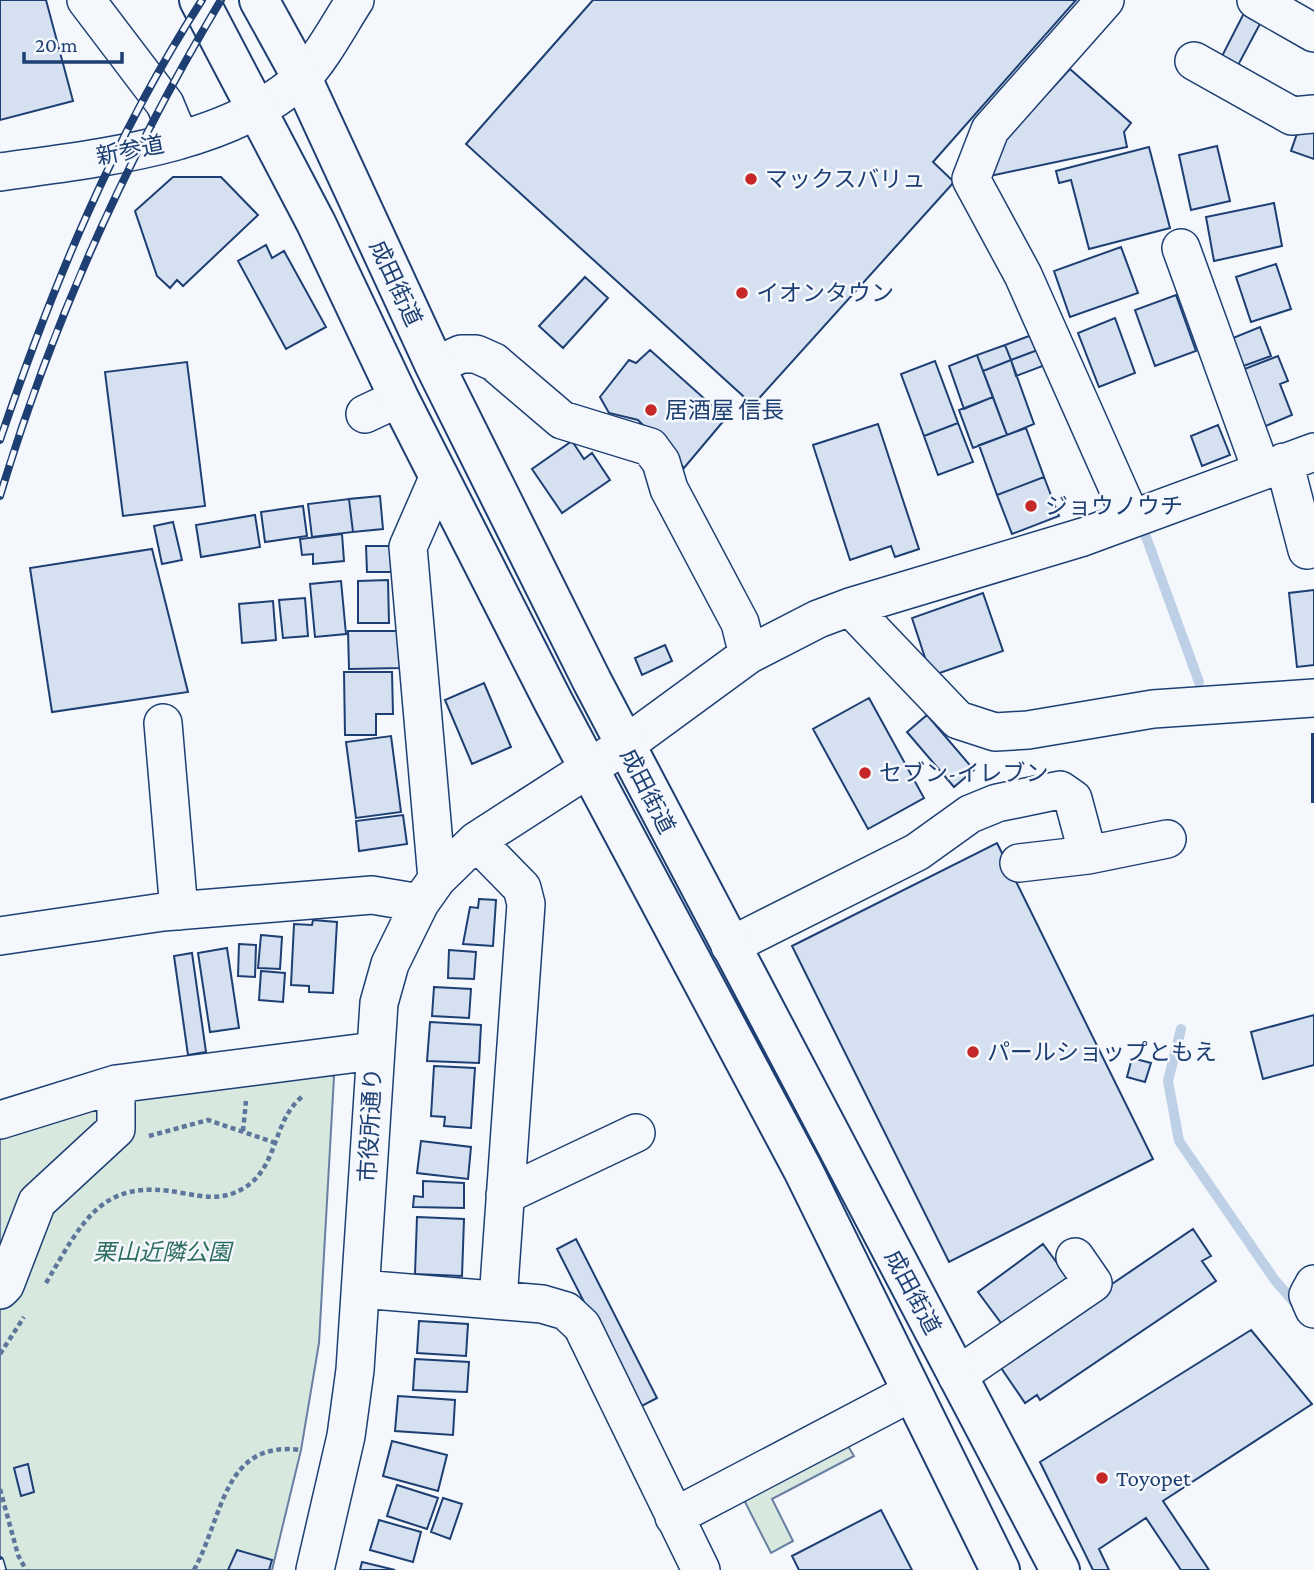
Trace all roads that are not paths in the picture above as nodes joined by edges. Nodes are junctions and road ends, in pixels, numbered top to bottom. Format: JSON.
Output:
{"nodes":[{"id":1,"x":86,"y":0,"type":"edge"},
{"id":2,"x":199,"y":0,"type":"edge"},
{"id":3,"x":259,"y":0,"type":"edge"},
{"id":4,"x":355,"y":0,"type":"edge"},
{"id":5,"x":1105,"y":0,"type":"edge"},
{"id":6,"x":1256,"y":0,"type":"edge"},
{"id":7,"x":1314,"y":33,"type":"edge"},
{"id":8,"x":1194,"y":61,"type":"dead end"},
{"id":9,"x":302,"y":78,"type":"junction"},
{"id":10,"x":256,"y":110,"type":"junction"},
{"id":11,"x":1314,"y":114,"type":"edge"},
{"id":12,"x":180,"y":140,"type":"junction"},
{"id":13,"x":0,"y":172,"type":"edge"},
{"id":14,"x":1181,"y":248,"type":"dead end"},
{"id":15,"x":435,"y":366,"type":"junction"},
{"id":16,"x":1286,"y":461,"type":"edge"},
{"id":17,"x":439,"y":476,"type":"junction"},
{"id":18,"x":1131,"y":519,"type":"junction"},
{"id":19,"x":1307,"y":550,"type":"dead end"},
{"id":20,"x":850,"y":607,"type":"junction"},
{"id":21,"x":748,"y":655,"type":"junction"},
{"id":22,"x":1314,"y":698,"type":"edge"},
{"id":23,"x":163,"y":723,"type":"dead end"},
{"id":24,"x":625,"y":745,"type":"junction"},
{"id":25,"x":590,"y":768,"type":"junction"},
{"id":26,"x":476,"y":841,"type":"junction"},
{"id":27,"x":1160,"y":851,"type":"dead end"},
{"id":28,"x":1088,"y":855,"type":"junction"},
{"id":29,"x":1019,"y":863,"type":"dead end"},
{"id":30,"x":429,"y":891,"type":"junction"},
{"id":31,"x":179,"y":911,"type":"junction"},
{"id":32,"x":0,"y":936,"type":"edge"},
{"id":33,"x":730,"y":946,"type":"junction"},
{"id":34,"x":374,"y":1051,"type":"junction"},
{"id":35,"x":116,"y":1084,"type":"junction"},
{"id":36,"x":0,"y":1120,"type":"edge"},
{"id":37,"x":636,"y":1133,"type":"dead end"},
{"id":38,"x":505,"y":1195,"type":"junction"},
{"id":39,"x":1075,"y":1257,"type":"dead end"},
{"id":40,"x":1314,"y":1284,"type":"edge"},
{"id":41,"x":360,"y":1289,"type":"junction"},
{"id":42,"x":16,"y":1297,"type":"edge"},
{"id":43,"x":498,"y":1300,"type":"junction"},
{"id":44,"x":1314,"y":1310,"type":"edge"},
{"id":45,"x":957,"y":1376,"type":"junction"},
{"id":46,"x":912,"y":1392,"type":"junction"},
{"id":47,"x":674,"y":1517,"type":"junction"},
{"id":48,"x":316,"y":1570,"type":"edge"},
{"id":49,"x":702,"y":1570,"type":"edge"},
{"id":50,"x":1000,"y":1570,"type":"edge"},
{"id":51,"x":1060,"y":1570,"type":"edge"}],
"edges":[{"from":1,"to":12,"type":"street"},
{"from":2,"to":10,"type":"highway","name":"成田街道"},
{"from":3,"to":9,"type":"highway","name":"成田街道"},
{"from":4,"to":9,"type":"street"},
{"from":5,"to":18,"type":"street"},
{"from":6,"to":7,"type":"street"},
{"from":8,"to":11,"type":"street"},
{"from":9,"to":10,"type":"street","name":"新参道"},
{"from":9,"to":15,"type":"highway","name":"成田街道"},
{"from":10,"to":12,"type":"street","name":"新参道"},
{"from":10,"to":17,"type":"highway","name":"成田街道"},
{"from":12,"to":13,"type":"street","name":"新参道"},
{"from":14,"to":16,"type":"street"},
{"from":15,"to":21,"type":"street"},
{"from":15,"to":24,"type":"highway","name":"成田街道"},
{"from":16,"to":18,"type":"street","name":"市役所通り"},
{"from":16,"to":19,"type":"street"},
{"from":17,"to":25,"type":"highway","name":"成田街道"},
{"from":17,"to":30,"type":"street"},
{"from":18,"to":20,"type":"street","name":"市役所通り"},
{"from":20,"to":21,"type":"street","name":"市役所通り"},
{"from":20,"to":22,"type":"street"},
{"from":21,"to":24,"type":"street","name":"市役所通り"},
{"from":23,"to":31,"type":"street"},
{"from":24,"to":25,"type":"street","name":"市役所通り"},
{"from":24,"to":33,"type":"highway","name":"成田街道"},
{"from":25,"to":26,"type":"street","name":"市役所通り"},
{"from":25,"to":46,"type":"highway","name":"成田街道"},
{"from":26,"to":30,"type":"street","name":"市役所通り"},
{"from":26,"to":38,"type":"street"},
{"from":27,"to":28,"type":"street"},
{"from":28,"to":29,"type":"street"},
{"from":28,"to":33,"type":"street"},
{"from":30,"to":31,"type":"street"},
{"from":30,"to":34,"type":"street","name":"市役所通り"},
{"from":31,"to":32,"type":"street"},
{"from":33,"to":45,"type":"highway","name":"成田街道"},
{"from":34,"to":35,"type":"street"},
{"from":34,"to":41,"type":"street","name":"市役所通り"},
{"from":35,"to":36,"type":"street"},
{"from":35,"to":42,"type":"street"},
{"from":37,"to":38,"type":"street"},
{"from":38,"to":43,"type":"street"},
{"from":39,"to":45,"type":"street"},
{"from":40,"to":44,"type":"street"},
{"from":41,"to":43,"type":"street"},
{"from":41,"to":48,"type":"street","name":"市役所通り"},
{"from":43,"to":47,"type":"street"},
{"from":45,"to":51,"type":"highway","name":"成田街道"},
{"from":46,"to":47,"type":"street"},
{"from":46,"to":50,"type":"highway","name":"成田街道"},
{"from":47,"to":49,"type":"street"}]}
